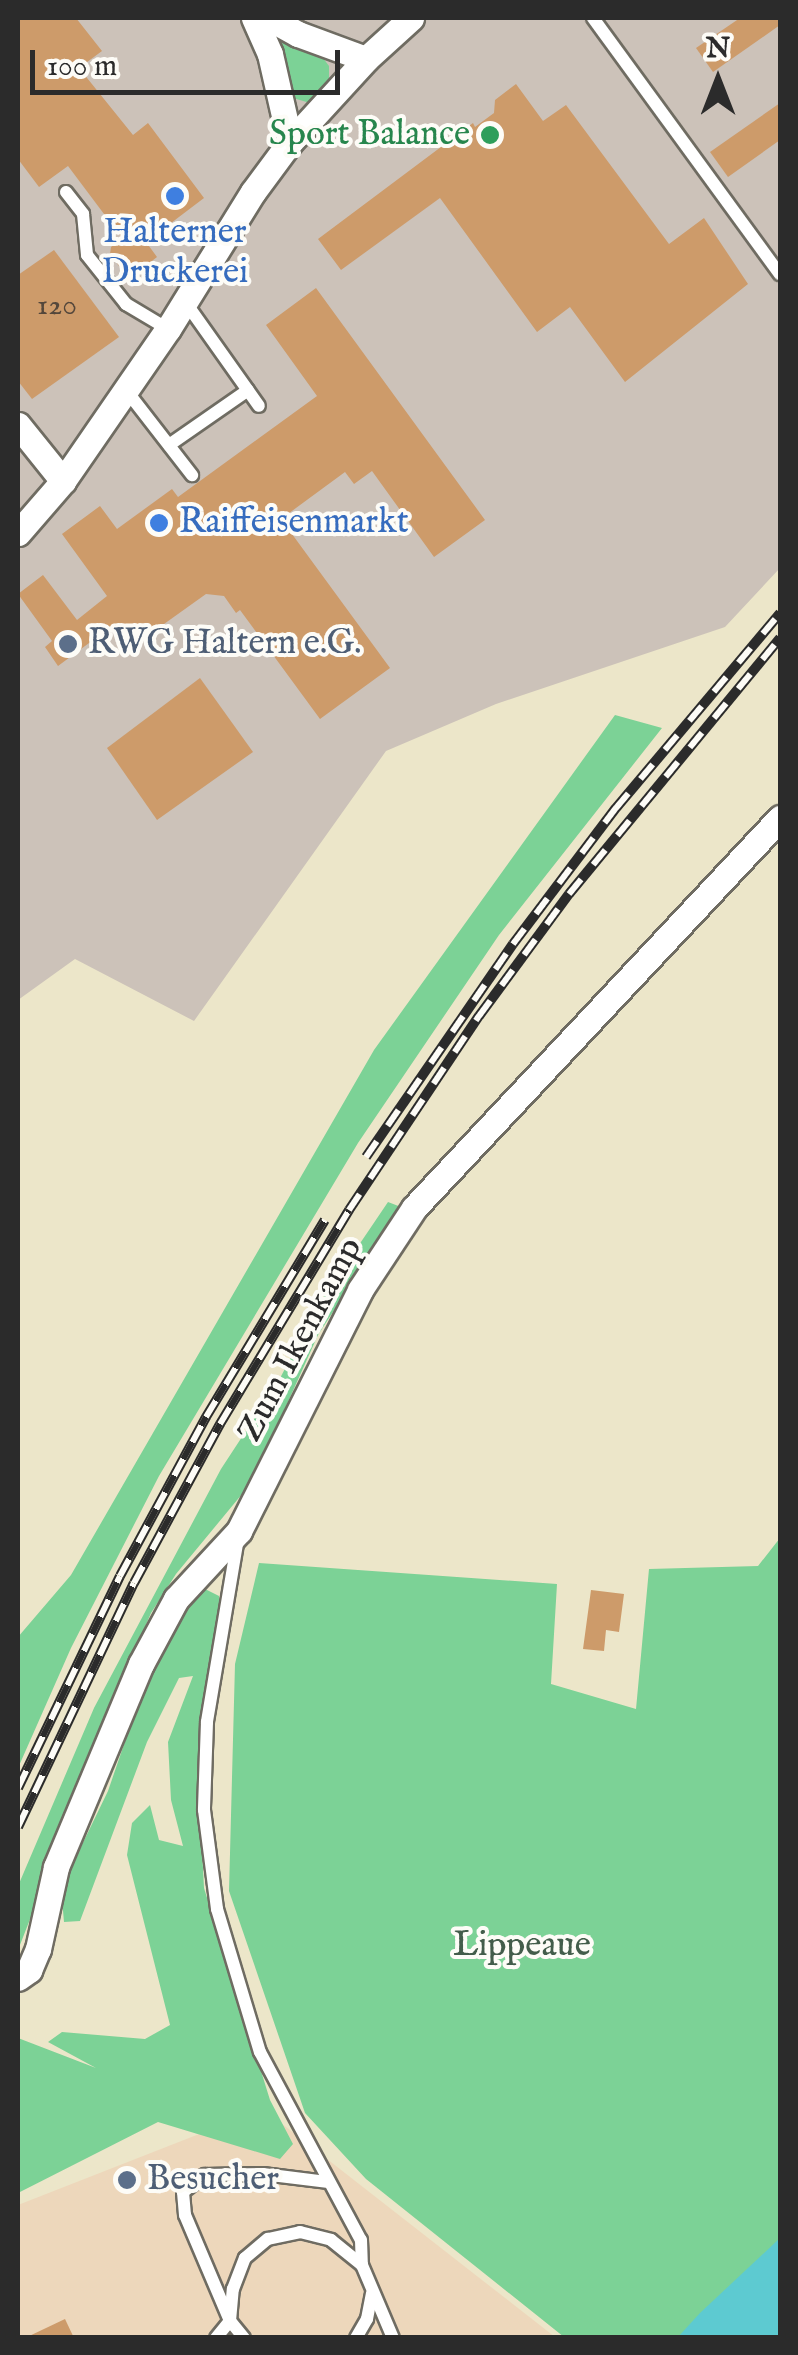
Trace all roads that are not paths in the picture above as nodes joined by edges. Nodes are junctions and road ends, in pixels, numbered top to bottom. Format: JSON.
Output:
{"nodes":[{"id":1,"x":254,"y":18,"type":"edge"},
{"id":2,"x":268,"y":18,"type":"edge"},
{"id":3,"x":412,"y":18,"type":"edge"},
{"id":4,"x":593,"y":18,"type":"edge"},
{"id":5,"x":366,"y":58,"type":"junction"},
{"id":6,"x":290,"y":142,"type":"junction"},
{"id":7,"x":66,"y":192,"type":"dead end"},
{"id":8,"x":780,"y":274,"type":"edge"},
{"id":9,"x":186,"y":303,"type":"junction"},
{"id":10,"x":168,"y":329,"type":"junction"},
{"id":11,"x":126,"y":390,"type":"junction"},
{"id":12,"x":248,"y":390,"type":"junction"},
{"id":13,"x":260,"y":406,"type":"dead end"},
{"id":14,"x":18,"y":424,"type":"edge"},
{"id":15,"x":170,"y":446,"type":"junction"},
{"id":16,"x":192,"y":474,"type":"dead end"},
{"id":17,"x":63,"y":481,"type":"junction"},
{"id":18,"x":18,"y":534,"type":"edge"},
{"id":19,"x":780,"y":818,"type":"edge"},
{"id":20,"x":239,"y":1531,"type":"junction"},
{"id":21,"x":18,"y":1978,"type":"edge"},
{"id":22,"x":327,"y":2182,"type":"junction"},
{"id":23,"x":362,"y":2265,"type":"junction"},
{"id":24,"x":372,"y":2290,"type":"junction"},
{"id":25,"x":230,"y":2320,"type":"junction"},
{"id":26,"x":216,"y":2338,"type":"edge"},
{"id":27,"x":244,"y":2338,"type":"edge"},
{"id":28,"x":356,"y":2338,"type":"edge"},
{"id":29,"x":393,"y":2338,"type":"edge"}],
"edges":[{"from":1,"to":6,"type":"street"},
{"from":2,"to":5,"type":"street"},
{"from":3,"to":5,"type":"street"},
{"from":4,"to":8,"type":"lane"},
{"from":5,"to":6,"type":"street"},
{"from":6,"to":9,"type":"street"},
{"from":7,"to":10,"type":"lane"},
{"from":9,"to":10,"type":"street"},
{"from":9,"to":12,"type":"lane"},
{"from":10,"to":11,"type":"street"},
{"from":11,"to":15,"type":"lane"},
{"from":11,"to":17,"type":"street"},
{"from":12,"to":13,"type":"lane"},
{"from":12,"to":15,"type":"lane"},
{"from":14,"to":17,"type":"street"},
{"from":15,"to":16,"type":"lane"},
{"from":17,"to":18,"type":"street"},
{"from":19,"to":20,"type":"street","name":"Zum Ikenkamp"},
{"from":20,"to":21,"type":"street","name":"Zum Ikenkamp"},
{"from":20,"to":22,"type":"lane"},
{"from":22,"to":23,"type":"lane"},
{"from":22,"to":25,"type":"lane"},
{"from":23,"to":24,"type":"lane"},
{"from":23,"to":25,"type":"lane"},
{"from":24,"to":28,"type":"lane"},
{"from":24,"to":29,"type":"lane"},
{"from":25,"to":26,"type":"lane"},
{"from":25,"to":27,"type":"lane"}]}
